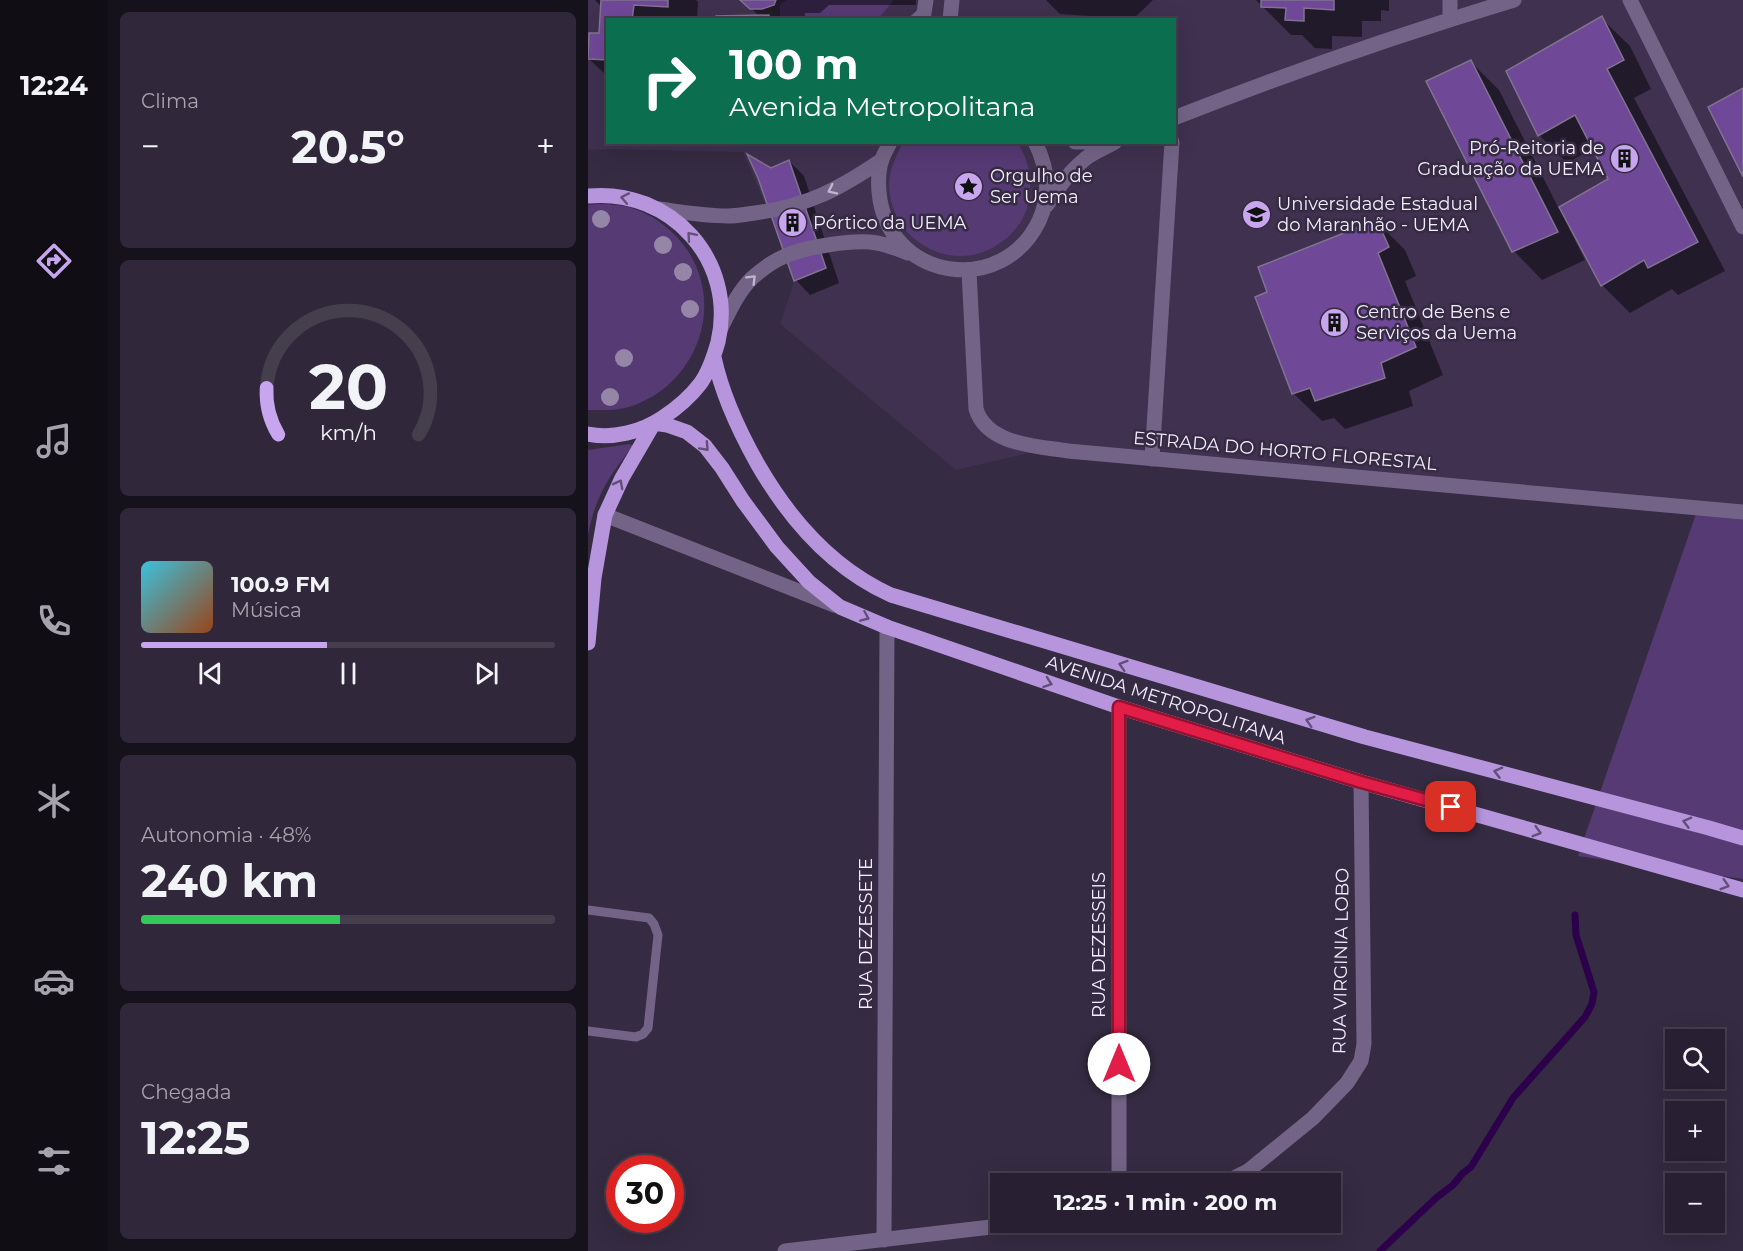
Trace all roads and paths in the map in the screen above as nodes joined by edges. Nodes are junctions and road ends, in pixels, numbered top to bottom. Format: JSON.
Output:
{"nodes":[{"id":1,"x":952,"y":0,"type":"edge"},
{"id":2,"x":1450,"y":0,"type":"edge"},
{"id":3,"x":1514,"y":0,"type":"edge"},
{"id":4,"x":1630,"y":0,"type":"edge"},
{"id":5,"x":950,"y":18,"type":"edge"},
{"id":6,"x":1450,"y":19,"type":"junction"},
{"id":7,"x":1176,"y":117,"type":"edge"},
{"id":8,"x":889,"y":144,"type":"edge"},
{"id":9,"x":1036,"y":144,"type":"edge"},
{"id":10,"x":1111,"y":144,"type":"edge"},
{"id":11,"x":1173,"y":144,"type":"edge"},
{"id":12,"x":882,"y":160,"type":"junction"},
{"id":13,"x":589,"y":195,"type":"edge"},
{"id":14,"x":659,"y":209,"type":"junction"},
{"id":15,"x":1044,"y":210,"type":"junction"},
{"id":16,"x":1743,"y":227,"type":"edge"},
{"id":17,"x":916,"y":257,"type":"junction"},
{"id":18,"x":969,"y":271,"type":"junction"},
{"id":19,"x":721,"y":328,"type":"junction"},
{"id":20,"x":714,"y":357,"type":"junction"},
{"id":21,"x":654,"y":423,"type":"junction"},
{"id":22,"x":588,"y":434,"type":"edge"},
{"id":23,"x":1152,"y":459,"type":"junction"},
{"id":24,"x":1743,"y":512,"type":"edge"},
{"id":25,"x":605,"y":515,"type":"junction"},
{"id":26,"x":840,"y":607,"type":"junction"},
{"id":27,"x":887,"y":627,"type":"junction"},
{"id":28,"x":588,"y":643,"type":"edge"},
{"id":29,"x":1119,"y":707,"type":"junction"},
{"id":30,"x":1361,"y":782,"type":"junction"},
{"id":31,"x":1743,"y":838,"type":"edge"},
{"id":32,"x":1743,"y":890,"type":"edge"},
{"id":33,"x":588,"y":910,"type":"edge"},
{"id":34,"x":588,"y":1031,"type":"edge"},
{"id":35,"x":1119,"y":1173,"type":"edge"},
{"id":36,"x":1244,"y":1173,"type":"edge"},
{"id":37,"x":990,"y":1227,"type":"edge"},
{"id":38,"x":884,"y":1240,"type":"junction"},
{"id":39,"x":785,"y":1251,"type":"edge"}],
"edges":[{"from":1,"to":5,"type":"street"},
{"from":2,"to":6,"type":"street"},
{"from":3,"to":6,"type":"street"},
{"from":4,"to":16,"type":"street"},
{"from":6,"to":7,"type":"street"},
{"from":8,"to":12,"type":"street"},
{"from":9,"to":15,"type":"street"},
{"from":10,"to":15,"type":"street"},
{"from":11,"to":23,"type":"street"},
{"from":12,"to":14,"type":"street","one_way":true},
{"from":12,"to":17,"type":"street"},
{"from":14,"to":13,"type":"main road","one_way":true},
{"from":19,"to":14,"type":"main road","one_way":true},
{"from":15,"to":18,"type":"street"},
{"from":17,"to":18,"type":"street"},
{"from":19,"to":17,"type":"street","one_way":true},
{"from":18,"to":23,"type":"street","name":"ESTRADA DO HORTO FLORESTAL"},
{"from":19,"to":20,"type":"main road"},
{"from":20,"to":21,"type":"main road"},
{"from":31,"to":20,"type":"main road","name":"AVENIDA METROPOLITANA","one_way":true},
{"from":21,"to":22,"type":"main road"},
{"from":25,"to":21,"type":"main road","one_way":true},
{"from":21,"to":26,"type":"main road","name":"AVENIDA METROPOLITANA","one_way":true},
{"from":23,"to":24,"type":"street","name":"ESTRADA DO HORTO FLORESTAL"},
{"from":25,"to":26,"type":"street"},
{"from":25,"to":28,"type":"main road"},
{"from":26,"to":27,"type":"main road","name":"AVENIDA METROPOLITANA","one_way":true},
{"from":27,"to":29,"type":"main road","name":"AVENIDA METROPOLITANA","one_way":true},
{"from":27,"to":38,"type":"street","name":"RUA DEZESSETE"},
{"from":29,"to":30,"type":"main road","name":"AVENIDA METROPOLITANA"},
{"from":29,"to":35,"type":"street","name":"RUA DEZESSEIS"},
{"from":30,"to":32,"type":"main road","name":"AVENIDA METROPOLITANA","one_way":true},
{"from":30,"to":36,"type":"street","name":"RUA VIRGINIA LOBO"},
{"from":33,"to":34,"type":"lane"},
{"from":37,"to":38,"type":"street"},
{"from":38,"to":39,"type":"street"}]}
